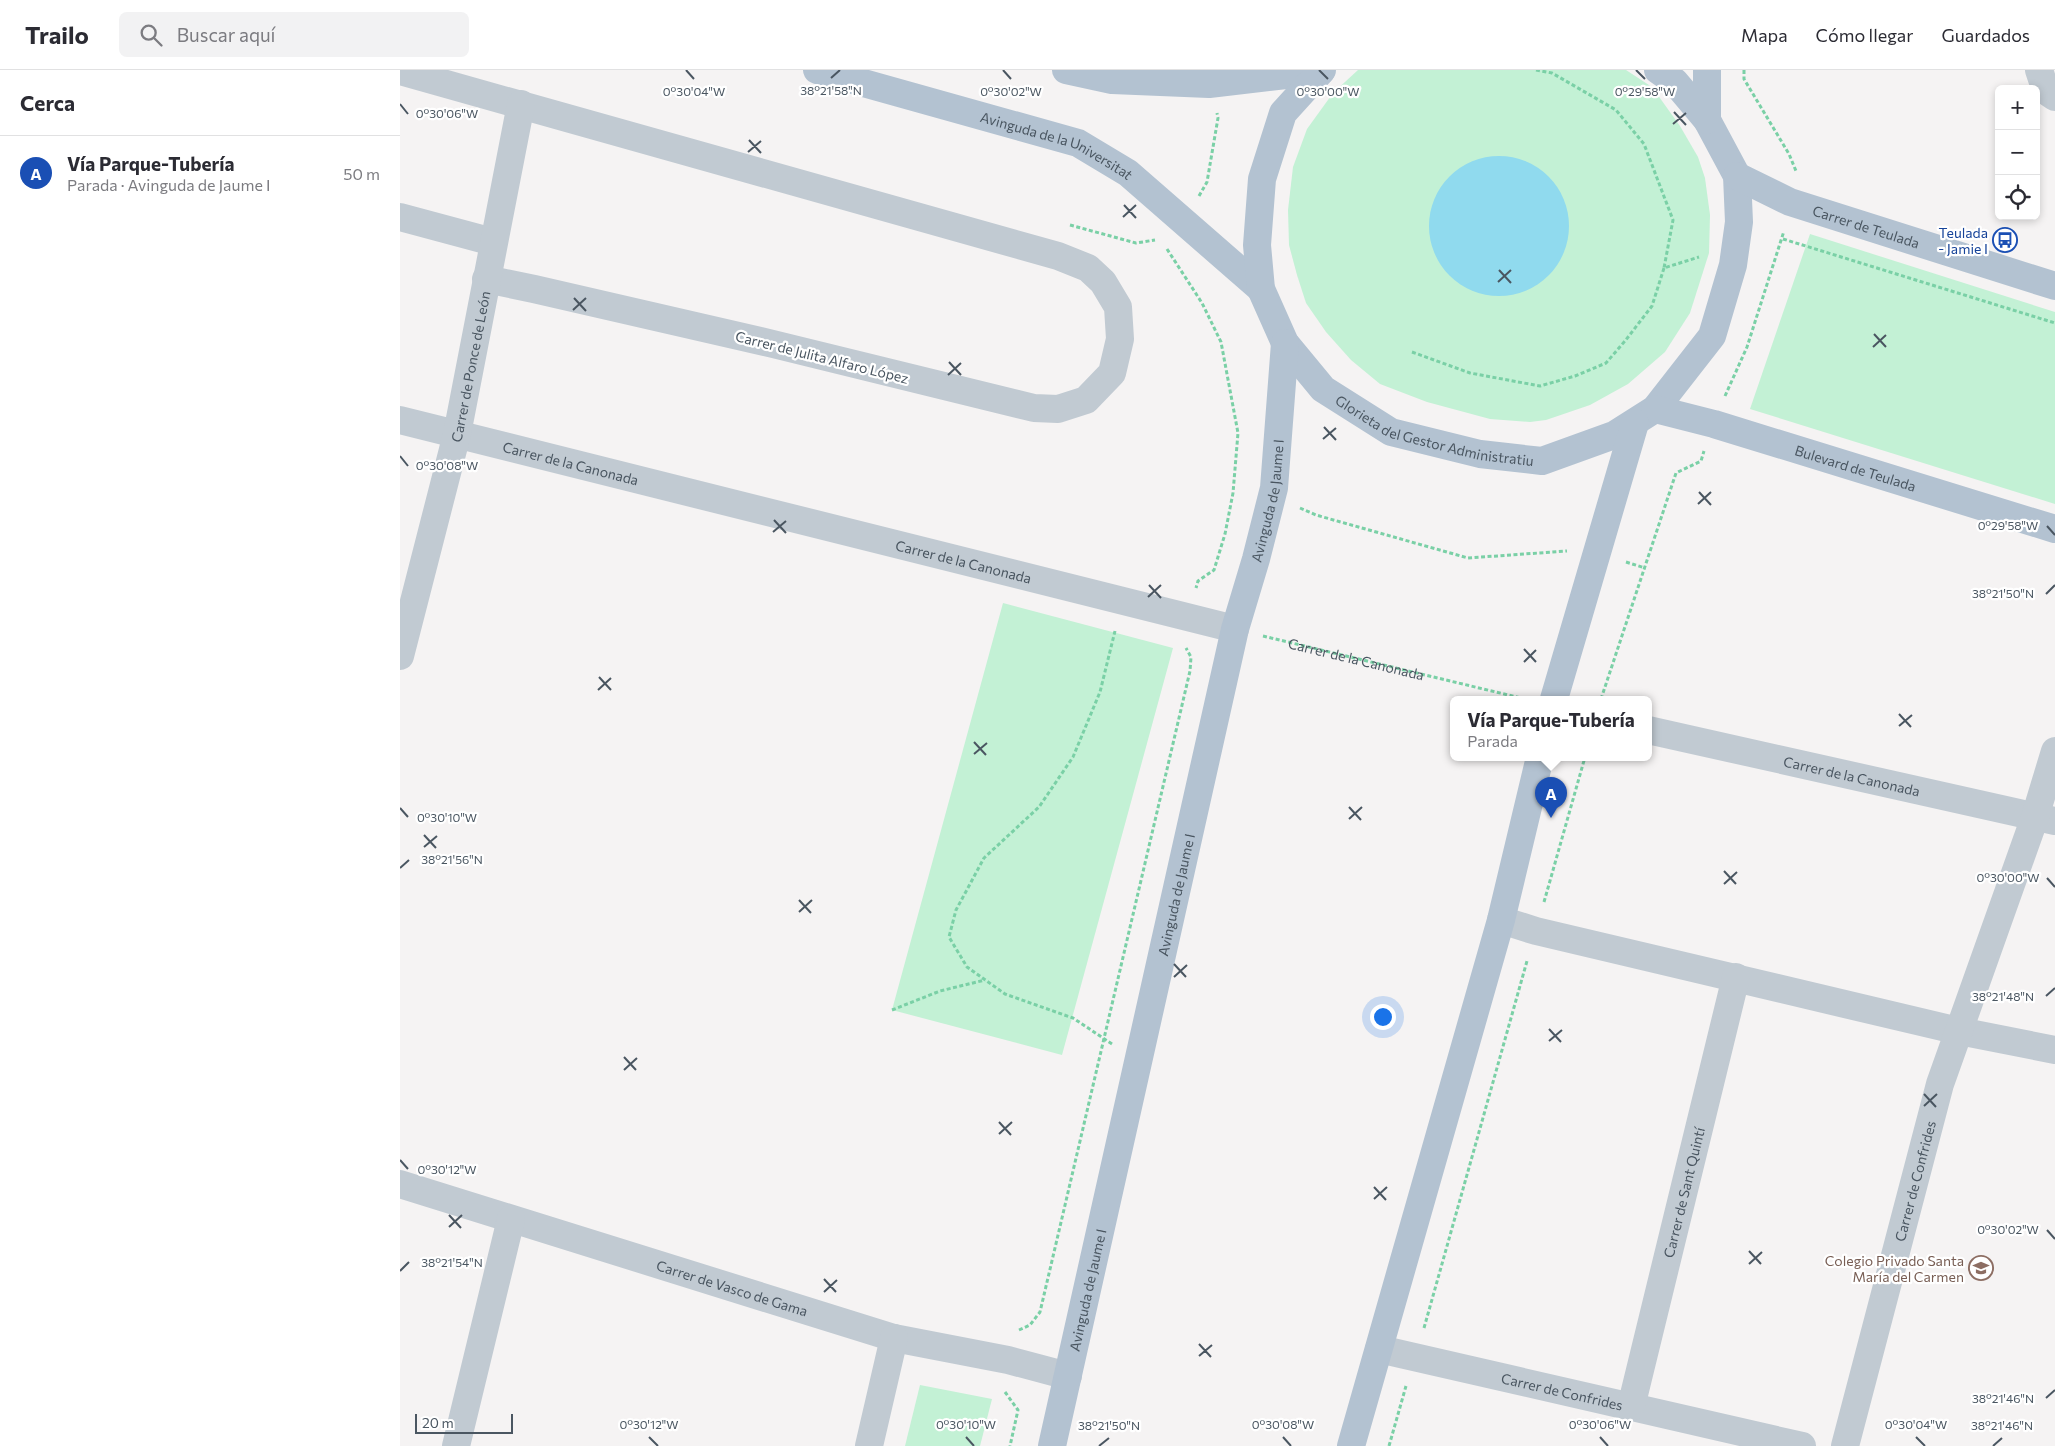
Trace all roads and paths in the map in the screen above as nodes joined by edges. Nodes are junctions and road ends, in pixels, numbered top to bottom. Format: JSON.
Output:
{"nodes":[{"id":1,"x":817,"y":70,"type":"edge"},
{"id":2,"x":1066,"y":70,"type":"edge"},
{"id":3,"x":1322,"y":70,"type":"edge"},
{"id":4,"x":1536,"y":70,"type":"edge"},
{"id":5,"x":1658,"y":70,"type":"edge"},
{"id":6,"x":1707,"y":70,"type":"edge"},
{"id":7,"x":1744,"y":70,"type":"edge"},
{"id":8,"x":2039,"y":70,"type":"edge"},
{"id":9,"x":400,"y":71,"type":"edge"},
{"id":10,"x":1553,"y":72,"type":"edge"},
{"id":11,"x":1209,"y":84,"type":"junction"},
{"id":12,"x":2055,"y":98,"type":"edge"},
{"id":13,"x":522,"y":104,"type":"junction"},
{"id":14,"x":1707,"y":120,"type":"junction"},
{"id":15,"x":1796,"y":170,"type":"dead end"},
{"id":16,"x":1738,"y":176,"type":"junction"},
{"id":17,"x":400,"y":217,"type":"edge"},
{"id":18,"x":1183,"y":222,"type":"junction"},
{"id":19,"x":1783,"y":239,"type":"dead end"},
{"id":20,"x":493,"y":242,"type":"junction"},
{"id":21,"x":1699,"y":258,"type":"dead end"},
{"id":22,"x":1664,"y":268,"type":"junction"},
{"id":23,"x":486,"y":279,"type":"junction"},
{"id":24,"x":2055,"y":286,"type":"edge"},
{"id":25,"x":1261,"y":289,"type":"junction"},
{"id":26,"x":2055,"y":323,"type":"edge"},
{"id":27,"x":1285,"y":343,"type":"junction"},
{"id":28,"x":1412,"y":352,"type":"dead end"},
{"id":29,"x":1645,"y":416,"type":"junction"},
{"id":30,"x":400,"y":420,"type":"edge"},
{"id":31,"x":457,"y":434,"type":"junction"},
{"id":32,"x":1296,"y":506,"type":"dead end"},
{"id":33,"x":2055,"y":529,"type":"edge"},
{"id":34,"x":1597,"y":554,"type":"junction"},
{"id":35,"x":1112,"y":599,"type":"junction"},
{"id":36,"x":1188,"y":616,"type":"junction"},
{"id":37,"x":1235,"y":629,"type":"junction"},
{"id":38,"x":400,"y":656,"type":"edge"},
{"id":39,"x":1515,"y":696,"type":"edge"},
{"id":40,"x":1555,"y":696,"type":"edge"},
{"id":41,"x":1602,"y":696,"type":"edge"},
{"id":42,"x":1652,"y":731,"type":"edge"},
{"id":43,"x":2055,"y":750,"type":"edge"},
{"id":44,"x":1539,"y":761,"type":"edge"},
{"id":45,"x":1584,"y":761,"type":"edge"},
{"id":46,"x":2045,"y":819,"type":"edge"},
{"id":47,"x":1502,"y":920,"type":"junction"},
{"id":48,"x":1536,"y":931,"type":"junction"},
{"id":49,"x":1736,"y":977,"type":"junction"},
{"id":50,"x":986,"y":980,"type":"junction"},
{"id":51,"x":892,"y":1010,"type":"dead end"},
{"id":52,"x":1959,"y":1032,"type":"junction"},
{"id":53,"x":1103,"y":1037,"type":"junction"},
{"id":54,"x":2055,"y":1050,"type":"edge"},
{"id":55,"x":1138,"y":1064,"type":"junction"},
{"id":56,"x":400,"y":1184,"type":"edge"},
{"id":57,"x":511,"y":1219,"type":"junction"},
{"id":58,"x":894,"y":1338,"type":"junction"},
{"id":59,"x":1379,"y":1349,"type":"junction"},
{"id":60,"x":1414,"y":1357,"type":"junction"},
{"id":61,"x":1008,"y":1360,"type":"junction"},
{"id":62,"x":1068,"y":1376,"type":"junction"},
{"id":63,"x":1631,"y":1407,"type":"junction"},
{"id":64,"x":456,"y":1446,"type":"edge"},
{"id":65,"x":869,"y":1446,"type":"edge"},
{"id":66,"x":1010,"y":1446,"type":"edge"},
{"id":67,"x":1052,"y":1446,"type":"edge"},
{"id":68,"x":1351,"y":1446,"type":"edge"},
{"id":69,"x":1389,"y":1446,"type":"edge"},
{"id":70,"x":1802,"y":1446,"type":"edge"},
{"id":71,"x":1845,"y":1446,"type":"edge"}],
"edges":[{"from":1,"to":18,"type":"main road","name":"Avinguda de la Universitat"},
{"from":2,"to":11,"type":"main road"},
{"from":3,"to":11,"type":"main road"},
{"from":3,"to":25,"type":"main road","name":"Glorieta del Gestor Administratiu"},
{"from":4,"to":10,"type":"path"},
{"from":5,"to":14,"type":"main road","name":"Glorieta del Gestor Administratiu"},
{"from":6,"to":14,"type":"main road"},
{"from":7,"to":15,"type":"path"},
{"from":8,"to":12,"type":"street"},
{"from":9,"to":13,"type":"street","name":"Carrer de Julita Alfaro López"},
{"from":10,"to":22,"type":"path"},
{"from":11,"to":18,"type":"path"},
{"from":13,"to":20,"type":"street","name":"Carrer de Ponce de León"},
{"from":13,"to":23,"type":"street","name":"Carrer de Julita Alfaro López"},
{"from":14,"to":16,"type":"main road","name":"Glorieta del Gestor Administratiu"},
{"from":16,"to":24,"type":"main road","name":"Carrer de Teulada"},
{"from":16,"to":29,"type":"main road","name":"Glorieta del Gestor Administratiu"},
{"from":17,"to":20,"type":"street"},
{"from":18,"to":25,"type":"main road","name":"Avinguda de la Universitat"},
{"from":18,"to":36,"type":"path"},
{"from":19,"to":26,"type":"path"},
{"from":20,"to":23,"type":"street","name":"Carrer de Ponce de León"},
{"from":21,"to":22,"type":"path"},
{"from":22,"to":28,"type":"path"},
{"from":23,"to":31,"type":"street","name":"Carrer de Ponce de León"},
{"from":25,"to":27,"type":"main road","name":"Glorieta del Gestor Administratiu"},
{"from":27,"to":29,"type":"main road","name":"Glorieta del Gestor Administratiu"},
{"from":27,"to":37,"type":"main road","name":"Avinguda de Jaume I"},
{"from":29,"to":33,"type":"main road","name":"Bulevard de Teulada"},
{"from":29,"to":34,"type":"main road"},
{"from":30,"to":31,"type":"street","name":"Carrer de la Canonada"},
{"from":31,"to":35,"type":"street","name":"Carrer de la Canonada"},
{"from":31,"to":38,"type":"street","name":"Carrer de Ponce de León"},
{"from":32,"to":34,"type":"path"},
{"from":34,"to":40,"type":"main road"},
{"from":34,"to":41,"type":"path"},
{"from":35,"to":36,"type":"street","name":"Carrer de la Canonada"},
{"from":35,"to":50,"type":"path"},
{"from":36,"to":37,"type":"street","name":"Carrer de la Canonada"},
{"from":36,"to":53,"type":"path"},
{"from":37,"to":39,"type":"path","name":"Carrer de la Canonada"},
{"from":37,"to":55,"type":"main road","name":"Avinguda de Jaume I"},
{"from":42,"to":46,"type":"street","name":"Carrer de la Canonada"},
{"from":43,"to":46,"type":"street","name":"Carrer de Confrides"},
{"from":44,"to":47,"type":"main road"},
{"from":45,"to":48,"type":"path"},
{"from":46,"to":52,"type":"street","name":"Carrer de Confrides"},
{"from":47,"to":48,"type":"street"},
{"from":47,"to":59,"type":"main road"},
{"from":48,"to":49,"type":"street"},
{"from":48,"to":60,"type":"path"},
{"from":49,"to":52,"type":"street"},
{"from":49,"to":63,"type":"street","name":"Carrer de Sant Quintí"},
{"from":50,"to":51,"type":"path"},
{"from":50,"to":53,"type":"path"},
{"from":52,"to":54,"type":"street"},
{"from":52,"to":71,"type":"street","name":"Carrer de Confrides"},
{"from":53,"to":55,"type":"path"},
{"from":53,"to":61,"type":"path"},
{"from":55,"to":62,"type":"main road","name":"Avinguda de Jaume I"},
{"from":56,"to":57,"type":"street","name":"Carrer de Vasco de Gama"},
{"from":57,"to":58,"type":"street","name":"Carrer de Vasco de Gama"},
{"from":57,"to":64,"type":"street"},
{"from":58,"to":61,"type":"street","name":"Carrer de Vasco de Gama"},
{"from":58,"to":65,"type":"street"},
{"from":59,"to":60,"type":"street","name":"Carrer de Confrides"},
{"from":59,"to":68,"type":"main road"},
{"from":60,"to":63,"type":"street","name":"Carrer de Confrides"},
{"from":60,"to":69,"type":"path"},
{"from":61,"to":62,"type":"street","name":"Carrer de Vasco de Gama"},
{"from":61,"to":66,"type":"path"},
{"from":62,"to":67,"type":"main road","name":"Avinguda de Jaume I"},
{"from":63,"to":70,"type":"street","name":"Carrer de Confrides"}]}
